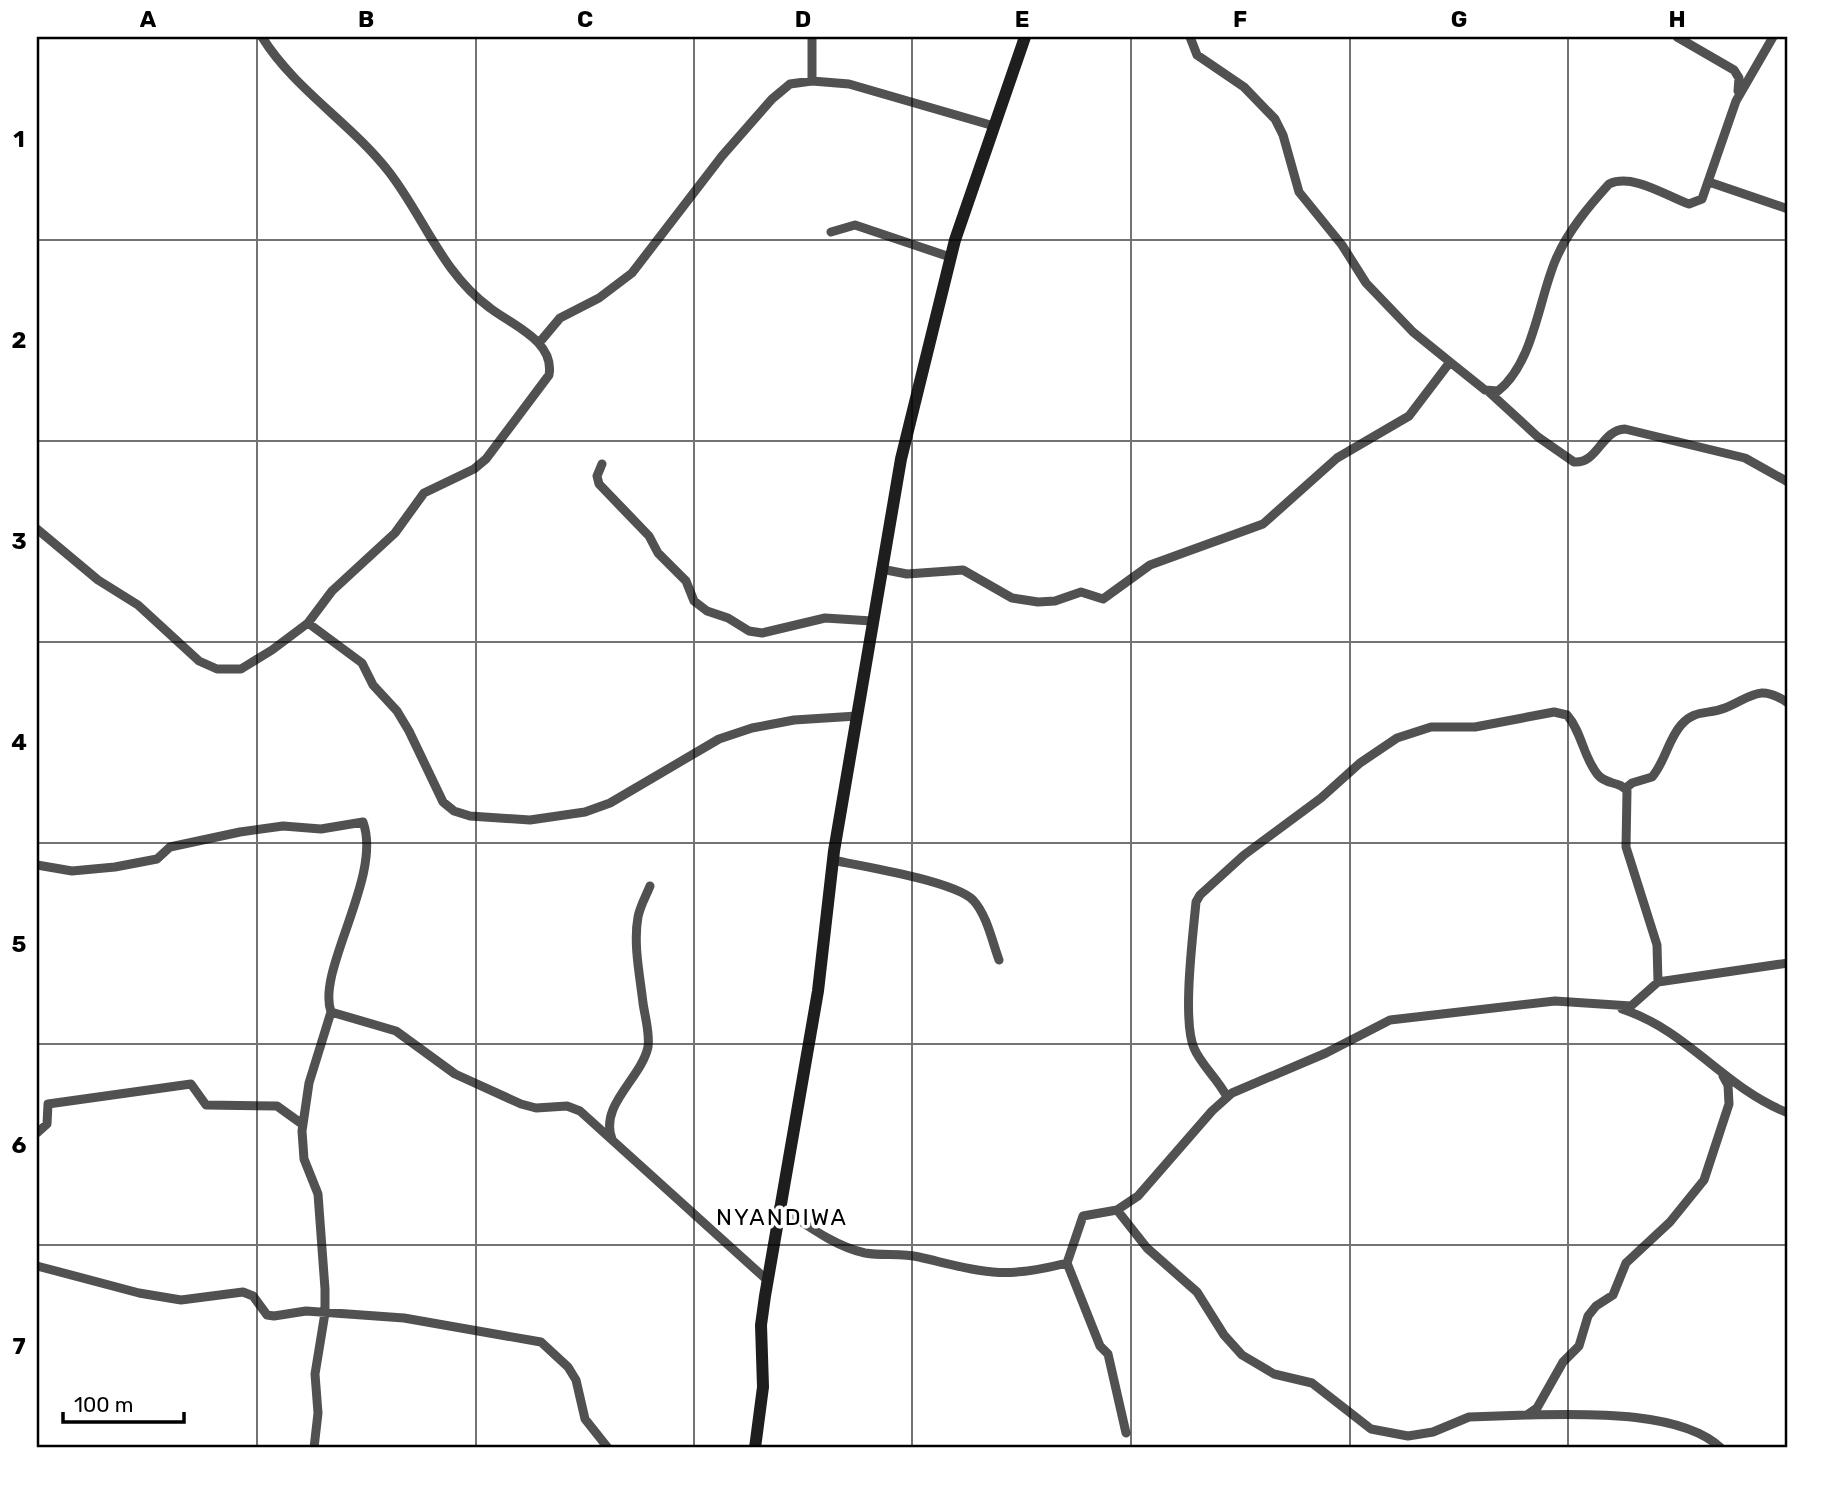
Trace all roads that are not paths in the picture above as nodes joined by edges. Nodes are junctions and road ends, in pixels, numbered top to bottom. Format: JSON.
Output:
{"nodes":[{"id":1,"x":262,"y":37,"type":"edge"},
{"id":2,"x":812,"y":37,"type":"edge"},
{"id":3,"x":1025,"y":37,"type":"edge"},
{"id":4,"x":1190,"y":37,"type":"edge"},
{"id":5,"x":1677,"y":37,"type":"edge"},
{"id":6,"x":1773,"y":37,"type":"edge"},
{"id":7,"x":812,"y":80,"type":"junction"},
{"id":8,"x":1736,"y":101,"type":"junction"},
{"id":9,"x":994,"y":126,"type":"junction"},
{"id":10,"x":1709,"y":182,"type":"junction"},
{"id":11,"x":1788,"y":209,"type":"edge"},
{"id":12,"x":831,"y":232,"type":"dead end"},
{"id":13,"x":950,"y":257,"type":"junction"},
{"id":14,"x":539,"y":343,"type":"junction"},
{"id":15,"x":1450,"y":362,"type":"junction"},
{"id":16,"x":1489,"y":392,"type":"junction"},
{"id":17,"x":602,"y":464,"type":"dead end"},
{"id":18,"x":1788,"y":482,"type":"edge"},
{"id":19,"x":37,"y":529,"type":"edge"},
{"id":20,"x":881,"y":569,"type":"junction"},
{"id":21,"x":872,"y":621,"type":"junction"},
{"id":22,"x":308,"y":623,"type":"junction"},
{"id":23,"x":1788,"y":703,"type":"edge"},
{"id":24,"x":856,"y":716,"type":"junction"},
{"id":25,"x":1626,"y":788,"type":"junction"},
{"id":26,"x":832,"y":860,"type":"junction"},
{"id":27,"x":37,"y":865,"type":"edge"},
{"id":28,"x":650,"y":886,"type":"dead end"},
{"id":29,"x":999,"y":960,"type":"dead end"},
{"id":30,"x":1788,"y":963,"type":"edge"},
{"id":31,"x":1658,"y":982,"type":"junction"},
{"id":32,"x":1614,"y":1006,"type":"junction"},
{"id":33,"x":331,"y":1012,"type":"junction"},
{"id":34,"x":1723,"y":1076,"type":"junction"},
{"id":35,"x":1227,"y":1097,"type":"junction"},
{"id":36,"x":1788,"y":1113,"type":"edge"},
{"id":37,"x":302,"y":1124,"type":"junction"},
{"id":38,"x":37,"y":1133,"type":"edge"},
{"id":39,"x":613,"y":1141,"type":"junction"},
{"id":40,"x":779,"y":1207,"type":"junction"},
{"id":41,"x":1117,"y":1210,"type":"junction"},
{"id":42,"x":1068,"y":1263,"type":"junction"},
{"id":43,"x":37,"y":1266,"type":"edge"},
{"id":44,"x":767,"y":1280,"type":"junction"},
{"id":45,"x":324,"y":1313,"type":"junction"},
{"id":46,"x":1528,"y":1415,"type":"junction"},
{"id":47,"x":1126,"y":1433,"type":"dead end"},
{"id":48,"x":314,"y":1448,"type":"edge"},
{"id":49,"x":608,"y":1448,"type":"edge"},
{"id":50,"x":755,"y":1448,"type":"edge"},
{"id":51,"x":1721,"y":1448,"type":"edge"}],
"edges":[{"from":1,"to":14,"type":"street"},
{"from":2,"to":7,"type":"street"},
{"from":3,"to":9,"type":"street"},
{"from":4,"to":15,"type":"street"},
{"from":5,"to":8,"type":"street"},
{"from":6,"to":8,"type":"street"},
{"from":7,"to":9,"type":"street"},
{"from":7,"to":14,"type":"street"},
{"from":8,"to":10,"type":"street"},
{"from":9,"to":13,"type":"street"},
{"from":10,"to":11,"type":"street"},
{"from":10,"to":16,"type":"street"},
{"from":12,"to":13,"type":"street"},
{"from":13,"to":20,"type":"street"},
{"from":14,"to":22,"type":"street"},
{"from":15,"to":16,"type":"street"},
{"from":15,"to":20,"type":"street"},
{"from":16,"to":18,"type":"street"},
{"from":17,"to":21,"type":"street"},
{"from":19,"to":22,"type":"street"},
{"from":20,"to":21,"type":"street"},
{"from":21,"to":24,"type":"street"},
{"from":22,"to":24,"type":"street"},
{"from":23,"to":25,"type":"street"},
{"from":24,"to":26,"type":"street"},
{"from":25,"to":31,"type":"street"},
{"from":25,"to":35,"type":"street"},
{"from":26,"to":29,"type":"street"},
{"from":26,"to":40,"type":"street"},
{"from":27,"to":33,"type":"street"},
{"from":28,"to":39,"type":"street"},
{"from":30,"to":31,"type":"street"},
{"from":31,"to":32,"type":"street"},
{"from":32,"to":34,"type":"street"},
{"from":32,"to":35,"type":"street"},
{"from":33,"to":37,"type":"street"},
{"from":33,"to":39,"type":"street"},
{"from":34,"to":36,"type":"street"},
{"from":34,"to":46,"type":"street"},
{"from":35,"to":41,"type":"street"},
{"from":37,"to":38,"type":"street"},
{"from":37,"to":45,"type":"street"},
{"from":39,"to":44,"type":"street"},
{"from":40,"to":42,"type":"street"},
{"from":40,"to":44,"type":"street"},
{"from":41,"to":42,"type":"street"},
{"from":41,"to":46,"type":"street"},
{"from":42,"to":47,"type":"street"},
{"from":43,"to":45,"type":"street"},
{"from":44,"to":50,"type":"street"},
{"from":45,"to":48,"type":"street"},
{"from":45,"to":49,"type":"street"},
{"from":46,"to":51,"type":"street"}]}
